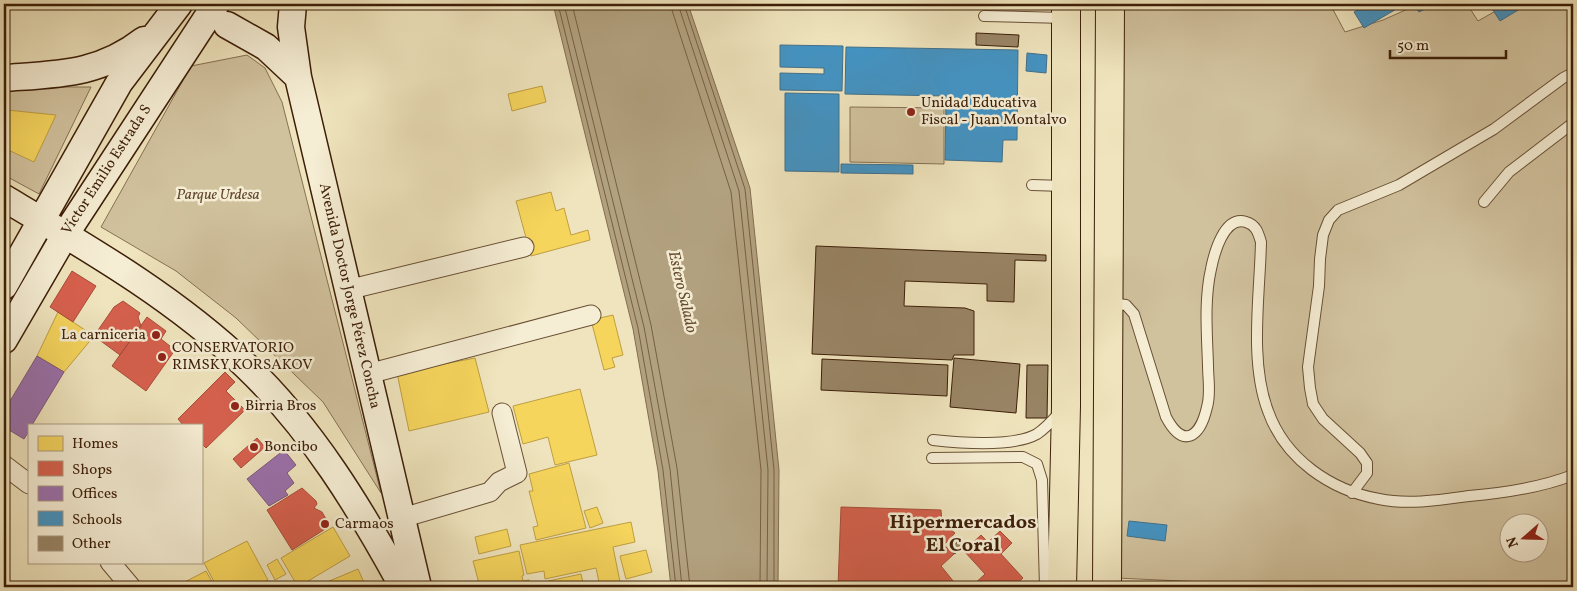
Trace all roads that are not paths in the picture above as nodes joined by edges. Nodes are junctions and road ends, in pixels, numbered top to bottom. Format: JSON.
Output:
{"nodes":[{"id":1,"x":1110,"y":4,"type":"edge"},
{"id":2,"x":1070,"y":9,"type":"edge"},
{"id":3,"x":174,"y":10,"type":"edge"},
{"id":4,"x":292,"y":15,"type":"edge"},
{"id":5,"x":216,"y":16,"type":"edge"},
{"id":6,"x":984,"y":16,"type":"dead end"},
{"id":7,"x":1573,"y":73,"type":"edge"},
{"id":8,"x":298,"y":77,"type":"junction"},
{"id":9,"x":4,"y":78,"type":"edge"},
{"id":10,"x":1573,"y":123,"type":"edge"},
{"id":11,"x":1032,"y":185,"type":"dead end"},
{"id":12,"x":1065,"y":186,"type":"junction"},
{"id":13,"x":4,"y":198,"type":"edge"},
{"id":14,"x":1484,"y":202,"type":"dead end"},
{"id":15,"x":42,"y":221,"type":"junction"},
{"id":16,"x":65,"y":235,"type":"junction"},
{"id":17,"x":524,"y":247,"type":"dead end"},
{"id":18,"x":4,"y":286,"type":"edge"},
{"id":19,"x":348,"y":290,"type":"junction"},
{"id":20,"x":1109,"y":303,"type":"junction"},
{"id":21,"x":591,"y":315,"type":"dead end"},
{"id":22,"x":4,"y":340,"type":"edge"},
{"id":23,"x":368,"y":374,"type":"junction"},
{"id":24,"x":1066,"y":406,"type":"junction"},
{"id":25,"x":502,"y":413,"type":"dead end"},
{"id":26,"x":933,"y":440,"type":"dead end"},
{"id":27,"x":961,"y":443,"type":"junction"},
{"id":28,"x":962,"y":457,"type":"junction"},
{"id":29,"x":932,"y":458,"type":"dead end"},
{"id":30,"x":389,"y":464,"type":"junction"},
{"id":31,"x":4,"y":465,"type":"edge"},
{"id":32,"x":1573,"y":475,"type":"edge"},
{"id":33,"x":28,"y":483,"type":"edge"},
{"id":34,"x":1075,"y":488,"type":"dead end"},
{"id":35,"x":1352,"y":492,"type":"junction"},
{"id":36,"x":352,"y":500,"type":"junction"},
{"id":37,"x":402,"y":518,"type":"junction"},
{"id":38,"x":112,"y":564,"type":"edge"},
{"id":39,"x":131,"y":587,"type":"edge"},
{"id":40,"x":403,"y":587,"type":"edge"},
{"id":41,"x":418,"y":587,"type":"edge"},
{"id":42,"x":1046,"y":587,"type":"edge"},
{"id":43,"x":1062,"y":587,"type":"edge"},
{"id":44,"x":1107,"y":587,"type":"edge"}],
"edges":[{"from":1,"to":20,"type":"main road"},
{"from":2,"to":6,"type":"lane"},
{"from":2,"to":12,"type":"main road"},
{"from":2,"to":34,"type":"lane"},
{"from":3,"to":9,"type":"street"},
{"from":3,"to":15,"type":"street","name":"Víctor Emilio Estrada S"},
{"from":4,"to":5,"type":"street"},
{"from":4,"to":8,"type":"street","name":"Avenida Doctor Jorge Pérez Concha"},
{"from":5,"to":8,"type":"street"},
{"from":5,"to":16,"type":"street","name":"Víctor Emilio Estrada S"},
{"from":7,"to":35,"type":"lane"},
{"from":8,"to":19,"type":"street","name":"Avenida Doctor Jorge Pérez Concha"},
{"from":10,"to":14,"type":"lane"},
{"from":11,"to":12,"type":"lane"},
{"from":12,"to":24,"type":"main road"},
{"from":13,"to":15,"type":"street"},
{"from":15,"to":16,"type":"street"},
{"from":15,"to":18,"type":"street","name":"Víctor Emilio Estrada S"},
{"from":16,"to":22,"type":"street","name":"Víctor Emilio Estrada S"},
{"from":16,"to":36,"type":"street"},
{"from":17,"to":19,"type":"street"},
{"from":19,"to":23,"type":"street","name":"Avenida Doctor Jorge Pérez Concha"},
{"from":20,"to":35,"type":"lane"},
{"from":20,"to":44,"type":"main road"},
{"from":21,"to":23,"type":"street"},
{"from":23,"to":30,"type":"street","name":"Avenida Doctor Jorge Pérez Concha"},
{"from":24,"to":27,"type":"lane"},
{"from":24,"to":43,"type":"main road"},
{"from":25,"to":37,"type":"street"},
{"from":26,"to":27,"type":"lane"},
{"from":27,"to":28,"type":"lane"},
{"from":28,"to":29,"type":"lane"},
{"from":28,"to":42,"type":"lane"},
{"from":30,"to":36,"type":"street"},
{"from":30,"to":37,"type":"street","name":"Avenida Doctor Jorge Pérez Concha"},
{"from":31,"to":33,"type":"street"},
{"from":32,"to":35,"type":"lane"},
{"from":36,"to":40,"type":"street"},
{"from":37,"to":41,"type":"street","name":"Avenida Doctor Jorge Pérez Concha"},
{"from":38,"to":39,"type":"street"}]}
